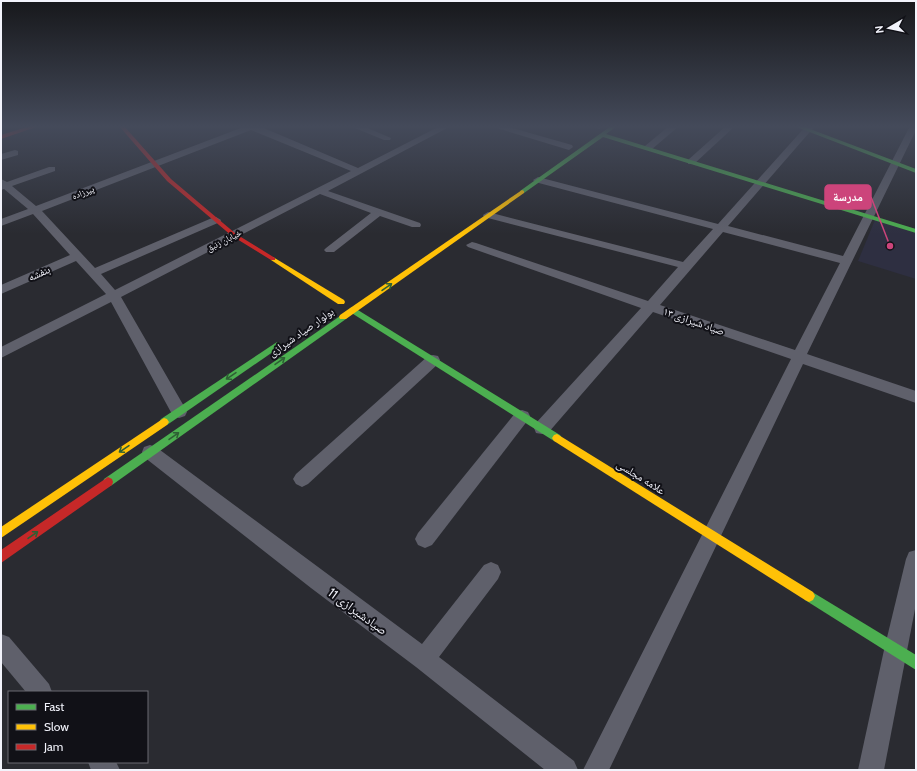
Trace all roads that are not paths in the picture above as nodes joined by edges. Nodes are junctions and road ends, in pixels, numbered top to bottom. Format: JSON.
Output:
{"nodes":[{"id":1,"x":160,"y":162,"type":"edge"},
{"id":2,"x":335,"y":162,"type":"edge"},
{"id":3,"x":377,"y":162,"type":"edge"},
{"id":4,"x":560,"y":162,"type":"edge"},
{"id":5,"x":691,"y":162,"type":"edge"},
{"id":6,"x":777,"y":162,"type":"edge"},
{"id":7,"x":896,"y":163,"type":"joint"},
{"id":8,"x":155,"y":164,"type":"junction"},
{"id":9,"x":52,"y":169,"type":"dead end"},
{"id":10,"x":916,"y":171,"type":"edge"},
{"id":11,"x":358,"y":172,"type":"junction"},
{"id":12,"x":538,"y":180,"type":"junction"},
{"id":13,"x":760,"y":183,"type":"junction"},
{"id":14,"x":2,"y":184,"type":"edge"},
{"id":15,"x":320,"y":191,"type":"junction"},
{"id":16,"x":35,"y":210,"type":"junction"},
{"id":17,"x":378,"y":212,"type":"junction"},
{"id":18,"x":488,"y":215,"type":"junction"},
{"id":19,"x":870,"y":217,"type":"junction"},
{"id":20,"x":216,"y":220,"type":"junction"},
{"id":21,"x":1,"y":223,"type":"edge"},
{"id":22,"x":416,"y":225,"type":"dead end"},
{"id":23,"x":720,"y":228,"type":"junction"},
{"id":24,"x":916,"y":231,"type":"edge"},
{"id":25,"x":234,"y":235,"type":"junction"},
{"id":26,"x":472,"y":245,"type":"dead end"},
{"id":27,"x":330,"y":250,"type":"dead end"},
{"id":28,"x":78,"y":256,"type":"junction"},
{"id":29,"x":848,"y":261,"type":"junction"},
{"id":30,"x":687,"y":266,"type":"junction"},
{"id":31,"x":93,"y":273,"type":"junction"},
{"id":32,"x":1,"y":290,"type":"edge"},
{"id":33,"x":114,"y":296,"type":"junction"},
{"id":34,"x":650,"y":306,"type":"junction"},
{"id":35,"x":353,"y":310,"type":"junction"},
{"id":36,"x":283,"y":342,"type":"dead end"},
{"id":37,"x":1,"y":353,"type":"edge"},
{"id":38,"x":799,"y":357,"type":"junction"},
{"id":39,"x":433,"y":360,"type":"junction"},
{"id":40,"x":916,"y":398,"type":"edge"},
{"id":41,"x":179,"y":412,"type":"junction"},
{"id":42,"x":522,"y":416,"type":"junction"},
{"id":43,"x":542,"y":428,"type":"junction"},
{"id":44,"x":150,"y":452,"type":"junction"},
{"id":45,"x":302,"y":479,"type":"dead end"},
{"id":46,"x":1,"y":533,"type":"edge"},
{"id":47,"x":712,"y":535,"type":"junction"},
{"id":48,"x":425,"y":539,"type":"dead end"},
{"id":49,"x":1,"y":557,"type":"edge"},
{"id":50,"x":916,"y":559,"type":"edge"},
{"id":51,"x":491,"y":572,"type":"dead end"},
{"id":52,"x":1,"y":645,"type":"edge"},
{"id":53,"x":894,"y":650,"type":"junction"},
{"id":54,"x":424,"y":659,"type":"junction"},
{"id":55,"x":916,"y":663,"type":"edge"},
{"id":56,"x":40,"y":691,"type":"edge"},
{"id":57,"x":565,"y":770,"type":"edge"},
{"id":58,"x":596,"y":770,"type":"edge"},
{"id":59,"x":871,"y":770,"type":"edge"}],
"edges":[{"from":1,"to":8,"type":"street","name":"پیرزاده"},
{"from":2,"to":11,"type":"street"},
{"from":3,"to":11,"type":"street","name":"خیابان زنبق"},
{"from":4,"to":12,"type":"street","name":"بولوار صیاد شیرازی"},
{"from":5,"to":13,"type":"street"},
{"from":6,"to":13,"type":"street"},
{"from":7,"to":10,"type":"street"},
{"from":7,"to":19,"type":"street"},
{"from":8,"to":16,"type":"street","name":"پیرزاده"},
{"from":8,"to":20,"type":"street","name":"علامه مجلسی"},
{"from":9,"to":14,"type":"street"},
{"from":11,"to":15,"type":"street","name":"خیابان زنبق"},
{"from":12,"to":18,"type":"street","name":"بولوار صیاد شیرازی"},
{"from":12,"to":23,"type":"street"},
{"from":13,"to":19,"type":"street"},
{"from":13,"to":23,"type":"street"},
{"from":14,"to":16,"type":"street"},
{"from":15,"to":17,"type":"street"},
{"from":15,"to":25,"type":"street","name":"خیابان زنبق"},
{"from":16,"to":21,"type":"street","name":"پیرزاده"},
{"from":16,"to":28,"type":"street"},
{"from":17,"to":22,"type":"street"},
{"from":17,"to":27,"type":"street"},
{"from":18,"to":30,"type":"street"},
{"from":35,"to":18,"type":"street","name":"بولوار صیاد شیرازی","one_way":true},
{"from":19,"to":24,"type":"street"},
{"from":19,"to":29,"type":"street"},
{"from":20,"to":25,"type":"street","name":"علامه مجلسی"},
{"from":20,"to":31,"type":"street"},
{"from":23,"to":29,"type":"street"},
{"from":23,"to":30,"type":"street"},
{"from":25,"to":33,"type":"street","name":"خیابان زنبق"},
{"from":25,"to":35,"type":"street","name":"علامه مجلسی"},
{"from":26,"to":34,"type":"street","name":"صیاد شیرازی ۱۳"},
{"from":28,"to":31,"type":"street"},
{"from":28,"to":32,"type":"street","name":"بنفشه"},
{"from":29,"to":38,"type":"street"},
{"from":30,"to":34,"type":"street"},
{"from":31,"to":33,"type":"street"},
{"from":33,"to":37,"type":"street","name":"خیابان زنبق"},
{"from":33,"to":41,"type":"street"},
{"from":34,"to":38,"type":"street","name":"صیاد شیرازی ۱۳"},
{"from":34,"to":43,"type":"street"},
{"from":35,"to":39,"type":"street","name":"علامه مجلسی"},
{"from":44,"to":35,"type":"street","name":"بولوار صیاد شیرازی","one_way":true},
{"from":36,"to":41,"type":"street","name":"بولوار صیاد شیرازی","one_way":true},
{"from":38,"to":40,"type":"street","name":"صیاد شیرازی ۱۳"},
{"from":38,"to":47,"type":"street"},
{"from":39,"to":42,"type":"street","name":"علامه مجلسی"},
{"from":39,"to":45,"type":"street"},
{"from":41,"to":46,"type":"street","name":"بولوار صیاد شیرازی","one_way":true},
{"from":42,"to":43,"type":"street","name":"علامه مجلسی"},
{"from":42,"to":48,"type":"street"},
{"from":43,"to":47,"type":"street","name":"علامه مجلسی"},
{"from":49,"to":44,"type":"street","name":"بولوار صیاد شیرازی","one_way":true},
{"from":44,"to":54,"type":"street","name":"صیادشیرازی 11"},
{"from":47,"to":53,"type":"street","name":"علامه مجلسی"},
{"from":47,"to":58,"type":"street"},
{"from":50,"to":53,"type":"street"},
{"from":51,"to":54,"type":"street"},
{"from":52,"to":56,"type":"street"},
{"from":53,"to":55,"type":"street","name":"علامه مجلسی"},
{"from":53,"to":59,"type":"street"},
{"from":54,"to":57,"type":"street","name":"صیادشیرازی 11"}]}
